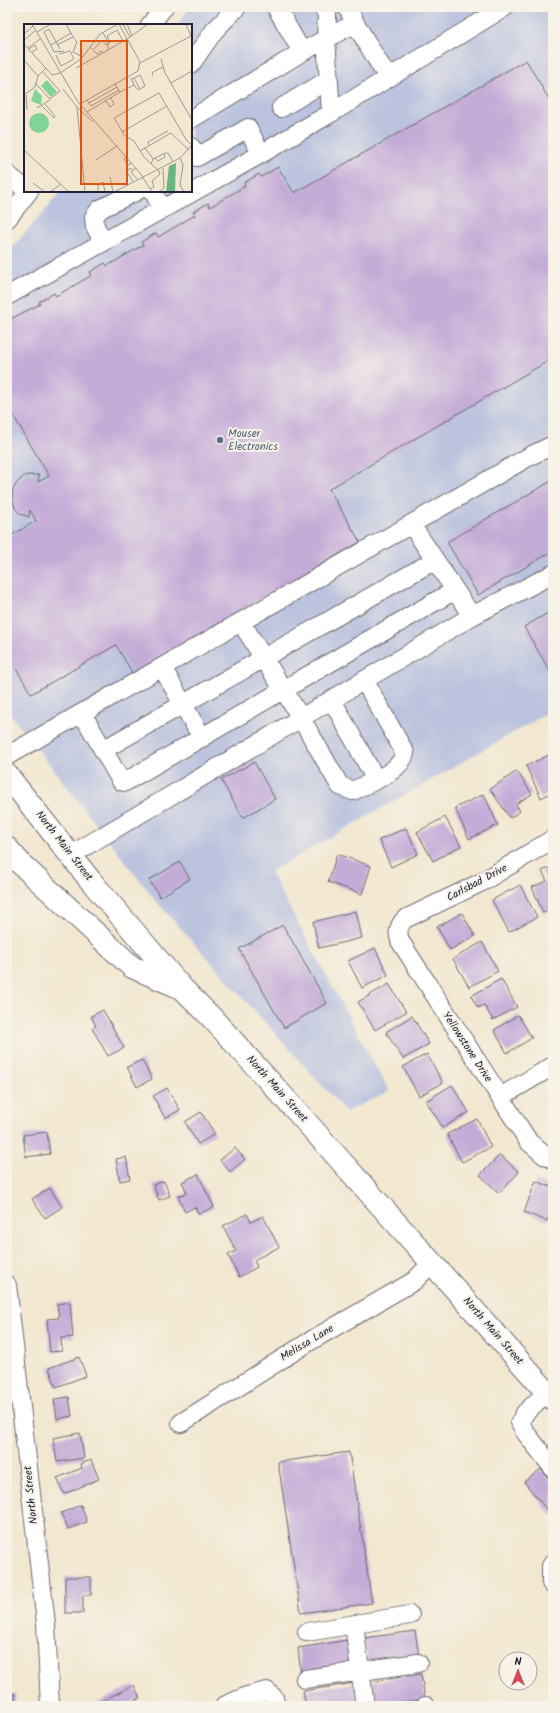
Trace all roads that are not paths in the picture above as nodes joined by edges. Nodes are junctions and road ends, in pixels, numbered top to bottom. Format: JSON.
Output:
{"nodes":[{"id":1,"x":164,"y":7,"type":"edge"},
{"id":2,"x":237,"y":7,"type":"edge"},
{"id":3,"x":276,"y":7,"type":"edge"},
{"id":4,"x":323,"y":7,"type":"edge"},
{"id":5,"x":347,"y":7,"type":"edge"},
{"id":6,"x":504,"y":7,"type":"edge"},
{"id":7,"x":355,"y":23,"type":"junction"},
{"id":8,"x":151,"y":24,"type":"edge"},
{"id":9,"x":326,"y":39,"type":"junction"},
{"id":10,"x":302,"y":52,"type":"junction"},
{"id":11,"x":192,"y":63,"type":"edge"},
{"id":12,"x":388,"y":78,"type":"junction"},
{"id":13,"x":328,"y":80,"type":"junction"},
{"id":14,"x":281,"y":108,"type":"dead end"},
{"id":15,"x":330,"y":113,"type":"junction"},
{"id":16,"x":192,"y":118,"type":"edge"},
{"id":17,"x":192,"y":149,"type":"edge"},
{"id":18,"x":261,"y":154,"type":"junction"},
{"id":19,"x":7,"y":174,"type":"edge"},
{"id":20,"x":135,"y":192,"type":"edge"},
{"id":21,"x":152,"y":192,"type":"edge"},
{"id":22,"x":23,"y":193,"type":"edge"},
{"id":23,"x":162,"y":209,"type":"junction"},
{"id":24,"x":7,"y":219,"type":"edge"},
{"id":25,"x":103,"y":242,"type":"junction"},
{"id":26,"x":7,"y":296,"type":"edge"},
{"id":27,"x":553,"y":445,"type":"edge"},
{"id":28,"x":411,"y":524,"type":"junction"},
{"id":29,"x":435,"y":560,"type":"junction"},
{"id":30,"x":553,"y":574,"type":"edge"},
{"id":31,"x":455,"y":590,"type":"junction"},
{"id":32,"x":472,"y":616,"type":"junction"},
{"id":33,"x":241,"y":622,"type":"junction"},
{"id":34,"x":264,"y":658,"type":"junction"},
{"id":35,"x":162,"y":667,"type":"junction"},
{"id":36,"x":364,"y":680,"type":"junction"},
{"id":37,"x":284,"y":691,"type":"junction"},
{"id":38,"x":332,"y":700,"type":"junction"},
{"id":39,"x":183,"y":705,"type":"junction"},
{"id":40,"x":82,"y":713,"type":"junction"},
{"id":41,"x":301,"y":718,"type":"junction"},
{"id":42,"x":202,"y":738,"type":"junction"},
{"id":43,"x":103,"y":750,"type":"junction"},
{"id":44,"x":7,"y":756,"type":"edge"},
{"id":45,"x":7,"y":775,"type":"edge"},
{"id":46,"x":376,"y":780,"type":"junction"},
{"id":47,"x":553,"y":839,"type":"edge"},
{"id":48,"x":7,"y":848,"type":"edge"},
{"id":49,"x":71,"y":855,"type":"junction"},
{"id":50,"x":14,"y":861,"type":"edge"},
{"id":51,"x":400,"y":924,"type":"joint"},
{"id":52,"x":182,"y":988,"type":"junction"},
{"id":53,"x":553,"y":1066,"type":"edge"},
{"id":54,"x":500,"y":1097,"type":"junction"},
{"id":55,"x":553,"y":1159,"type":"edge"},
{"id":56,"x":432,"y":1263,"type":"junction"},
{"id":57,"x":7,"y":1285,"type":"edge"},
{"id":58,"x":550,"y":1396,"type":"edge"},
{"id":59,"x":181,"y":1422,"type":"dead end"},
{"id":60,"x":553,"y":1468,"type":"edge"},
{"id":61,"x":553,"y":1563,"type":"edge"},
{"id":62,"x":553,"y":1585,"type":"edge"},
{"id":63,"x":410,"y":1616,"type":"dead end"},
{"id":64,"x":354,"y":1625,"type":"junction"},
{"id":65,"x":307,"y":1632,"type":"dead end"},
{"id":66,"x":418,"y":1663,"type":"dead end"},
{"id":67,"x":360,"y":1671,"type":"junction"},
{"id":68,"x":305,"y":1679,"type":"dead end"},
{"id":69,"x":50,"y":1706,"type":"edge"},
{"id":70,"x":224,"y":1706,"type":"edge"},
{"id":71,"x":276,"y":1706,"type":"edge"},
{"id":72,"x":365,"y":1706,"type":"edge"}],
"edges":[{"from":1,"to":8,"type":"street"},
{"from":2,"to":11,"type":"street"},
{"from":3,"to":10,"type":"street"},
{"from":4,"to":9,"type":"street"},
{"from":5,"to":7,"type":"street"},
{"from":6,"to":12,"type":"street"},
{"from":7,"to":9,"type":"street"},
{"from":7,"to":12,"type":"street"},
{"from":9,"to":10,"type":"street"},
{"from":9,"to":13,"type":"street"},
{"from":10,"to":16,"type":"street"},
{"from":12,"to":15,"type":"street"},
{"from":13,"to":14,"type":"street"},
{"from":13,"to":15,"type":"street"},
{"from":15,"to":18,"type":"street"},
{"from":17,"to":18,"type":"street"},
{"from":18,"to":23,"type":"street"},
{"from":19,"to":22,"type":"street"},
{"from":20,"to":25,"type":"street"},
{"from":21,"to":23,"type":"street"},
{"from":22,"to":24,"type":"street"},
{"from":23,"to":25,"type":"street"},
{"from":25,"to":26,"type":"street"},
{"from":27,"to":28,"type":"street"},
{"from":28,"to":29,"type":"street"},
{"from":28,"to":33,"type":"street"},
{"from":29,"to":31,"type":"street"},
{"from":29,"to":34,"type":"street"},
{"from":30,"to":32,"type":"street"},
{"from":31,"to":32,"type":"street"},
{"from":31,"to":37,"type":"street"},
{"from":32,"to":36,"type":"street"},
{"from":33,"to":34,"type":"street"},
{"from":33,"to":35,"type":"street"},
{"from":34,"to":37,"type":"street"},
{"from":34,"to":39,"type":"street"},
{"from":35,"to":39,"type":"street"},
{"from":35,"to":40,"type":"street"},
{"from":36,"to":38,"type":"street"},
{"from":36,"to":46,"type":"street"},
{"from":37,"to":41,"type":"street"},
{"from":37,"to":42,"type":"street"},
{"from":38,"to":41,"type":"street"},
{"from":38,"to":46,"type":"street"},
{"from":39,"to":42,"type":"street"},
{"from":39,"to":43,"type":"street"},
{"from":40,"to":43,"type":"street"},
{"from":40,"to":44,"type":"street"},
{"from":41,"to":46,"type":"street"},
{"from":41,"to":49,"type":"street"},
{"from":42,"to":43,"type":"street"},
{"from":45,"to":49,"type":"main road","name":"North Main Street"},
{"from":47,"to":51,"type":"street","name":"Carlsbad Drive"},
{"from":48,"to":50,"type":"main road"},
{"from":49,"to":52,"type":"main road","name":"North Main Street"},
{"from":50,"to":52,"type":"main road"},
{"from":51,"to":54,"type":"street","name":"Yellowstone Drive"},
{"from":52,"to":56,"type":"main road","name":"North Main Street"},
{"from":53,"to":54,"type":"street"},
{"from":54,"to":55,"type":"street","name":"Yellowstone Drive"},
{"from":56,"to":58,"type":"main road","name":"North Main Street"},
{"from":56,"to":59,"type":"street","name":"Melissa Lane"},
{"from":57,"to":69,"type":"street","name":"North Street"},
{"from":58,"to":60,"type":"street"},
{"from":61,"to":62,"type":"street"},
{"from":63,"to":64,"type":"street"},
{"from":64,"to":65,"type":"street"},
{"from":64,"to":67,"type":"street"},
{"from":66,"to":67,"type":"street"},
{"from":67,"to":68,"type":"street"},
{"from":67,"to":72,"type":"street"},
{"from":70,"to":71,"type":"street"}]}
